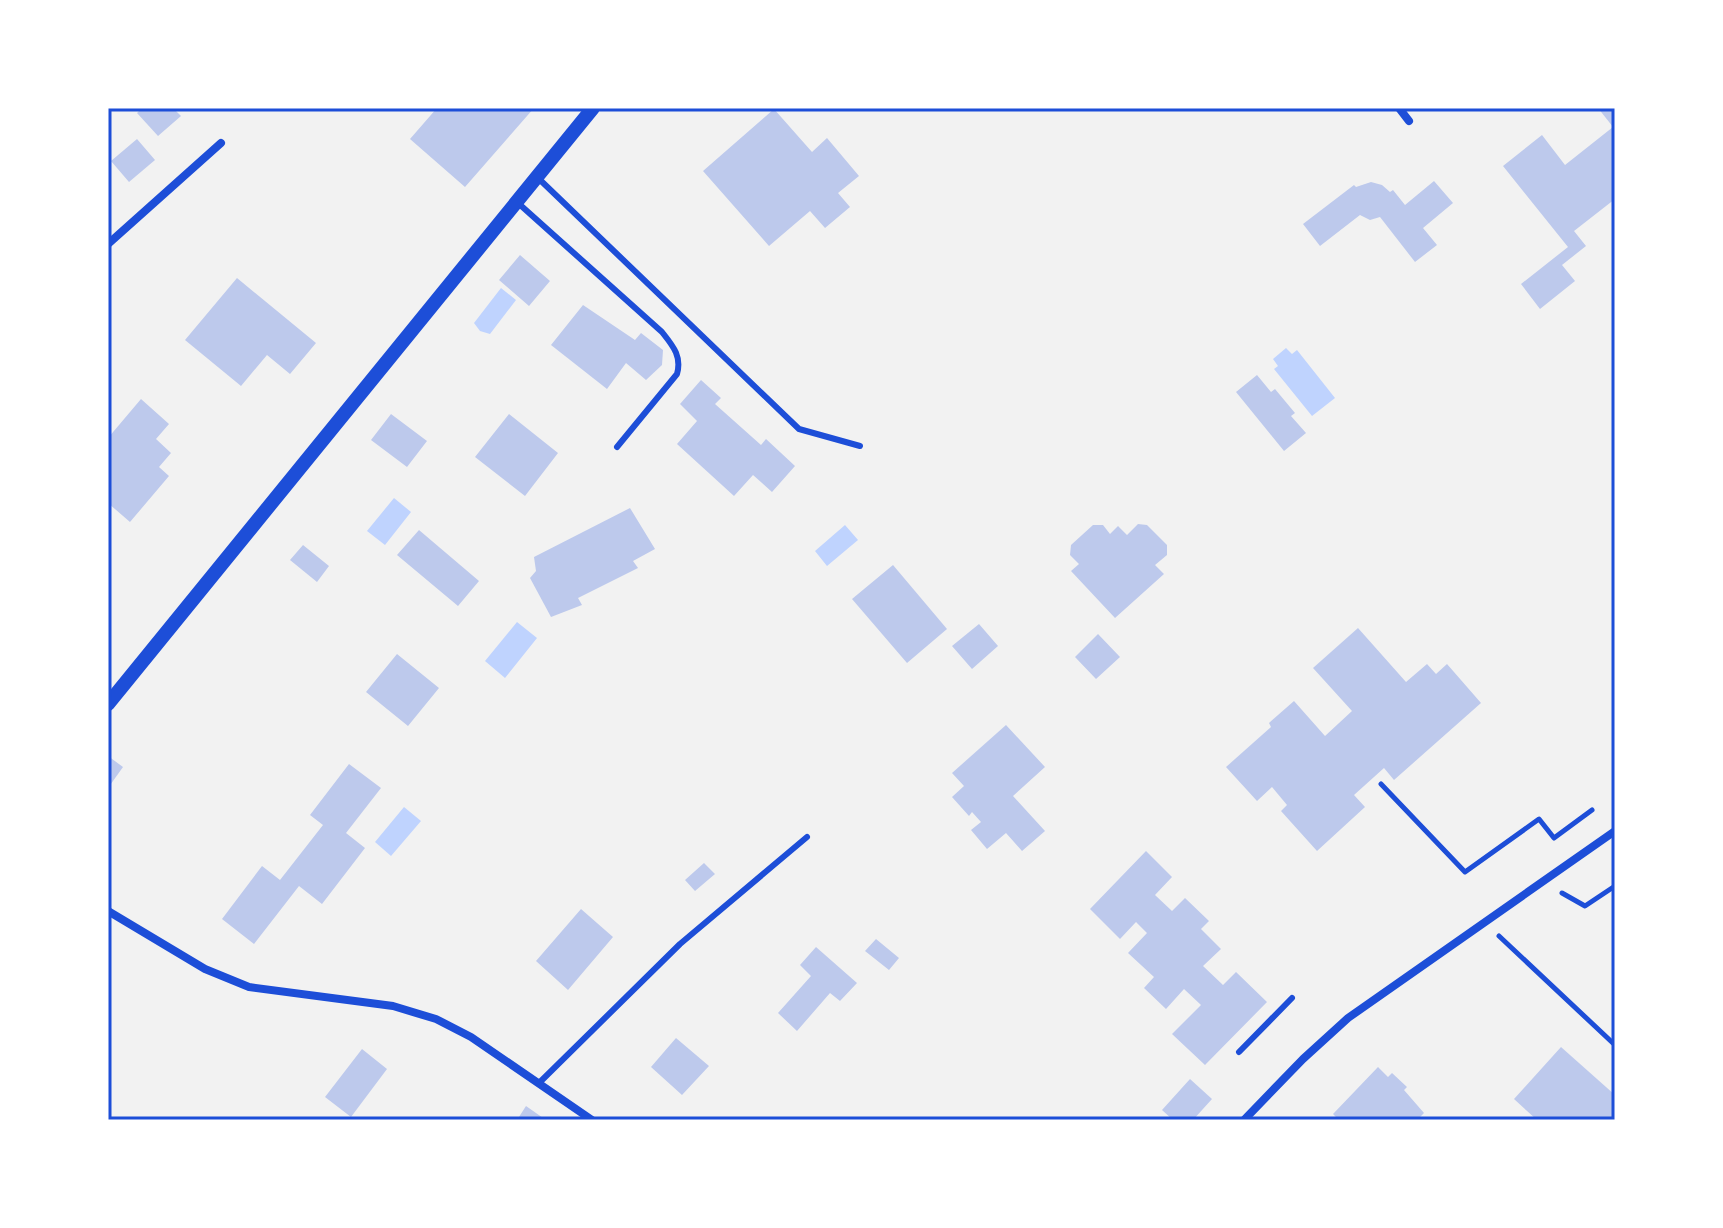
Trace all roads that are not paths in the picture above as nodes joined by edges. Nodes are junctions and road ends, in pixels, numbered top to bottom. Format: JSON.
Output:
{"nodes":[{"id":1,"x":593,"y":108,"type":"edge"},
{"id":2,"x":1399,"y":108,"type":"edge"},
{"id":3,"x":1409,"y":121,"type":"dead end"},
{"id":4,"x":221,"y":143,"type":"dead end"},
{"id":5,"x":537,"y":177,"type":"junction"},
{"id":6,"x":517,"y":202,"type":"junction"},
{"id":7,"x":108,"y":244,"type":"edge"},
{"id":8,"x":860,"y":446,"type":"dead end"},
{"id":9,"x":617,"y":447,"type":"dead end"},
{"id":10,"x":108,"y":704,"type":"edge"},
{"id":11,"x":1615,"y":831,"type":"edge"},
{"id":12,"x":807,"y":837,"type":"dead end"},
{"id":13,"x":108,"y":911,"type":"edge"},
{"id":14,"x":1292,"y":998,"type":"dead end"},
{"id":15,"x":1239,"y":1052,"type":"dead end"},
{"id":16,"x":539,"y":1083,"type":"junction"},
{"id":17,"x":592,"y":1120,"type":"edge"},
{"id":18,"x":1244,"y":1120,"type":"edge"}],
"edges":[{"from":1,"to":5,"type":"street"},
{"from":2,"to":3,"type":"street"},
{"from":4,"to":7,"type":"street"},
{"from":5,"to":6,"type":"street"},
{"from":5,"to":8,"type":"lane"},
{"from":6,"to":9,"type":"lane"},
{"from":6,"to":10,"type":"street"},
{"from":11,"to":18,"type":"street"},
{"from":12,"to":16,"type":"lane"},
{"from":13,"to":16,"type":"street"},
{"from":14,"to":15,"type":"lane"},
{"from":16,"to":17,"type":"street"}]}
